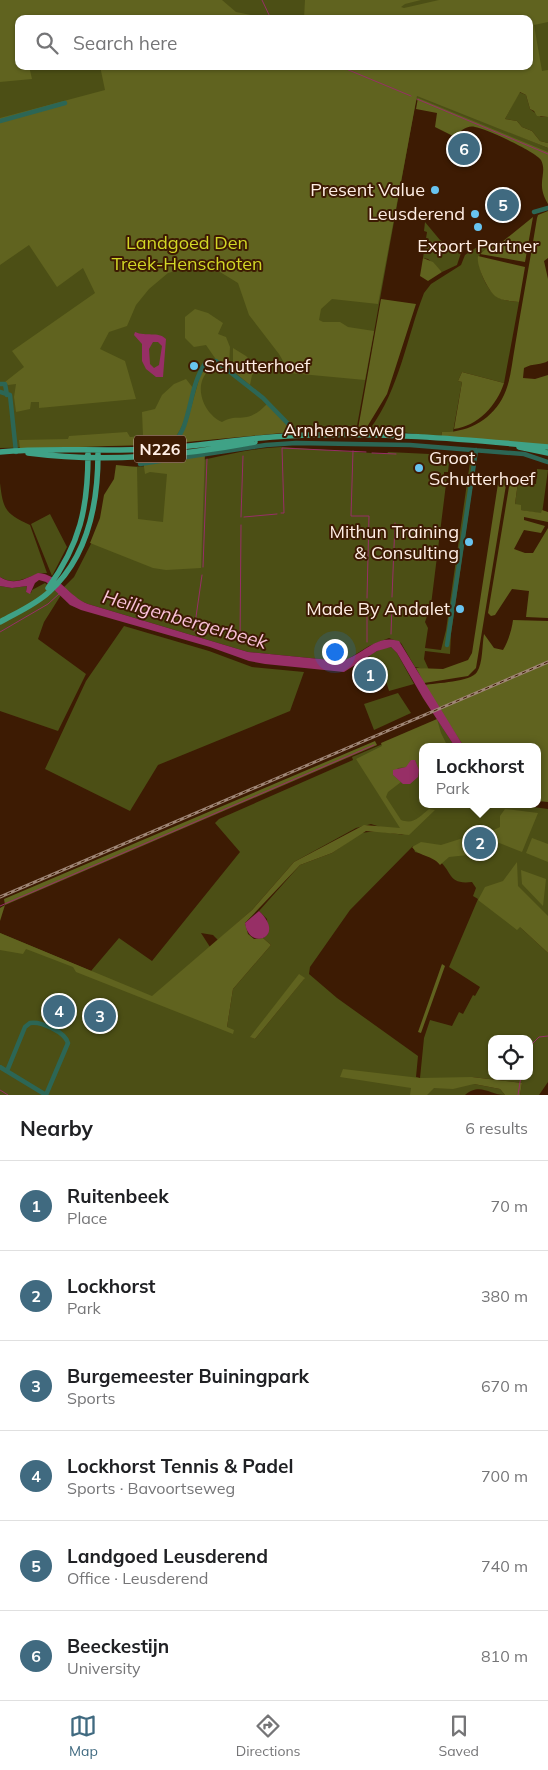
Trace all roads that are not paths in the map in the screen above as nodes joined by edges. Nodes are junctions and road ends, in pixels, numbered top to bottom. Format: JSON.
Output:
{"nodes":[{"id":1,"x":65,"y":103,"type":"dead end"},
{"id":2,"x":0,"y":121,"type":"edge"},
{"id":3,"x":548,"y":208,"type":"edge"},
{"id":4,"x":534,"y":212,"type":"dead end"},
{"id":5,"x":0,"y":384,"type":"edge"},
{"id":6,"x":0,"y":392,"type":"edge"},
{"id":7,"x":7,"y":395,"type":"junction"},
{"id":8,"x":282,"y":436,"type":"junction"},
{"id":9,"x":300,"y":436,"type":"junction"},
{"id":10,"x":510,"y":444,"type":"junction"},
{"id":11,"x":548,"y":447,"type":"edge"},
{"id":12,"x":172,"y":448,"type":"junction"},
{"id":13,"x":88,"y":450,"type":"junction"},
{"id":14,"x":98,"y":450,"type":"junction"},
{"id":15,"x":476,"y":450,"type":"junction"},
{"id":16,"x":0,"y":452,"type":"edge"},
{"id":17,"x":17,"y":452,"type":"junction"},
{"id":18,"x":548,"y":453,"type":"edge"},
{"id":19,"x":88,"y":457,"type":"junction"},
{"id":20,"x":98,"y":458,"type":"junction"},
{"id":21,"x":548,"y":462,"type":"edge"},
{"id":22,"x":140,"y":464,"type":"dead end"},
{"id":23,"x":64,"y":571,"type":"junction"},
{"id":24,"x":0,"y":622,"type":"edge"},
{"id":25,"x":447,"y":645,"type":"dead end"},
{"id":26,"x":0,"y":1067,"type":"edge"},
{"id":27,"x":7,"y":1072,"type":"junction"},
{"id":28,"x":46,"y":1095,"type":"edge"}],
"edges":[{"from":1,"to":2,"type":"street"},
{"from":3,"to":4,"type":"street"},
{"from":5,"to":7,"type":"street"},
{"from":6,"to":7,"type":"street"},
{"from":7,"to":17,"type":"street"},
{"from":8,"to":9,"type":"main road","name":"Arnhemseweg","number":"N226"},
{"from":8,"to":12,"type":"main road","name":"Arnhemseweg","number":"N226"},
{"from":8,"to":20,"type":"main road","name":"Arnhemseweg","number":"N226"},
{"from":9,"to":10,"type":"main road","name":"Arnhemseweg","number":"N226"},
{"from":9,"to":12,"type":"street","name":"Arnhemseweg"},
{"from":10,"to":11,"type":"main road","name":"Arnhemseweg","number":"N226"},
{"from":10,"to":18,"type":"main road","name":"Arnhemseweg","number":"N226"},
{"from":12,"to":14,"type":"main road","name":"Arnhemseweg","number":"N226"},
{"from":13,"to":14,"type":"main road","name":"Arnhemseweg","number":"N226"},
{"from":13,"to":17,"type":"main road","name":"Arnhemseweg","number":"N226"},
{"from":13,"to":19,"type":"main road"},
{"from":14,"to":20,"type":"main road"},
{"from":15,"to":21,"type":"street","name":"Arnhemseweg"},
{"from":15,"to":22,"type":"street","name":"Arnhemseweg"},
{"from":15,"to":25,"type":"street"},
{"from":16,"to":17,"type":"main road","name":"Arnhemseweg","number":"N226"},
{"from":17,"to":19,"type":"main road","name":"Arnhemseweg","number":"N226"},
{"from":19,"to":20,"type":"main road","name":"Arnhemseweg","number":"N226"},
{"from":19,"to":23,"type":"main road"},
{"from":20,"to":23,"type":"main road"},
{"from":23,"to":24,"type":"main road"},
{"from":26,"to":27,"type":"street"},
{"from":27,"to":28,"type":"street"},
{"from":27,"to":28,"type":"street"}]}
